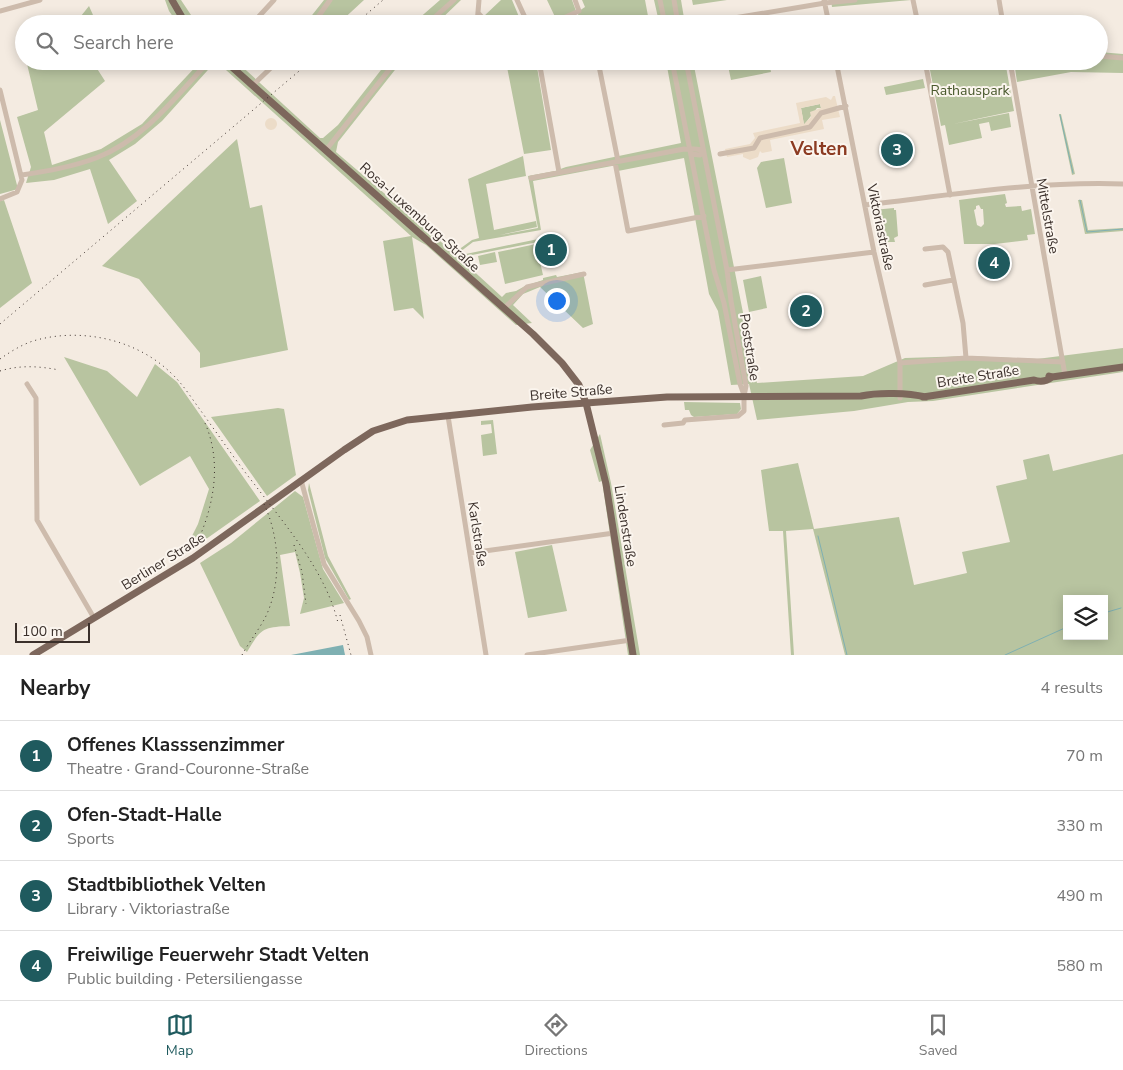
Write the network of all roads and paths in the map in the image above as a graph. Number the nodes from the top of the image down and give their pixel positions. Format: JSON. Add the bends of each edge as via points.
{"nodes":[{"id":1,"x":40,"y":0,"type":"edge"},
{"id":2,"x":172,"y":0,"type":"edge"},
{"id":3,"x":274,"y":0,"type":"edge"},
{"id":4,"x":330,"y":0,"type":"edge"},
{"id":5,"x":454,"y":0,"type":"edge"},
{"id":6,"x":479,"y":0,"type":"edge"},
{"id":7,"x":517,"y":0,"type":"edge"},
{"id":8,"x":575,"y":0,"type":"edge"},
{"id":9,"x":660,"y":0,"type":"edge"},
{"id":10,"x":674,"y":0,"type":"edge"},
{"id":11,"x":856,"y":0,"type":"edge"},
{"id":12,"x":913,"y":0,"type":"edge"},
{"id":13,"x":999,"y":0,"type":"edge"},
{"id":14,"x":825,"y":2,"type":"edge"},
{"id":15,"x":0,"y":11,"type":"edge"},
{"id":16,"x":479,"y":14,"type":"edge"},
{"id":17,"x":180,"y":15,"type":"edge"},
{"id":18,"x":260,"y":15,"type":"edge"},
{"id":19,"x":319,"y":15,"type":"edge"},
{"id":20,"x":438,"y":15,"type":"edge"},
{"id":21,"x":524,"y":15,"type":"edge"},
{"id":22,"x":570,"y":15,"type":"edge"},
{"id":23,"x":662,"y":15,"type":"edge"},
{"id":24,"x":676,"y":15,"type":"edge"},
{"id":25,"x":750,"y":15,"type":"edge"},
{"id":26,"x":827,"y":15,"type":"edge"},
{"id":27,"x":916,"y":15,"type":"edge"},
{"id":28,"x":1002,"y":15,"type":"edge"},
{"id":29,"x":1108,"y":57,"type":"edge"},
{"id":30,"x":1123,"y":58,"type":"edge"},
{"id":31,"x":201,"y":70,"type":"edge"},
{"id":32,"x":235,"y":70,"type":"edge"},
{"id":33,"x":269,"y":70,"type":"edge"},
{"id":34,"x":389,"y":70,"type":"edge"},
{"id":35,"x":541,"y":70,"type":"edge"},
{"id":36,"x":600,"y":70,"type":"edge"},
{"id":37,"x":674,"y":70,"type":"edge"},
{"id":38,"x":688,"y":70,"type":"edge"},
{"id":39,"x":838,"y":70,"type":"edge"},
{"id":40,"x":927,"y":70,"type":"edge"},
{"id":41,"x":1011,"y":70,"type":"edge"},
{"id":42,"x":252,"y":86,"type":"junction"},
{"id":43,"x":0,"y":90,"type":"edge"},
{"id":44,"x":846,"y":106,"type":"junction"},
{"id":45,"x":326,"y":150,"type":"junction"},
{"id":46,"x":704,"y":150,"type":"junction"},
{"id":47,"x":690,"y":152,"type":"junction"},
{"id":48,"x":723,"y":154,"type":"dead end"},
{"id":49,"x":617,"y":161,"type":"junction"},
{"id":50,"x":559,"y":172,"type":"junction"},
{"id":51,"x":22,"y":176,"type":"junction"},
{"id":52,"x":531,"y":178,"type":"dead end"},
{"id":53,"x":1123,"y":184,"type":"edge"},
{"id":54,"x":1031,"y":185,"type":"junction"},
{"id":55,"x":950,"y":195,"type":"junction"},
{"id":56,"x":0,"y":199,"type":"edge"},
{"id":57,"x":865,"y":205,"type":"junction"},
{"id":58,"x":704,"y":216,"type":"junction"},
{"id":59,"x":925,"y":249,"type":"dead end"},
{"id":60,"x":874,"y":252,"type":"junction"},
{"id":61,"x":727,"y":270,"type":"junction"},
{"id":62,"x":715,"y":272,"type":"junction"},
{"id":63,"x":584,"y":274,"type":"dead end"},
{"id":64,"x":953,"y":280,"type":"junction"},
{"id":65,"x":925,"y":285,"type":"dead end"},
{"id":66,"x":504,"y":308,"type":"junction"},
{"id":67,"x":966,"y":358,"type":"junction"},
{"id":68,"x":1063,"y":362,"type":"junction"},
{"id":69,"x":900,"y":363,"type":"junction"},
{"id":70,"x":1123,"y":367,"type":"edge"},
{"id":71,"x":1065,"y":375,"type":"junction"},
{"id":72,"x":27,"y":384,"type":"dead end"},
{"id":73,"x":744,"y":396,"type":"junction"},
{"id":74,"x":900,"y":396,"type":"junction"},
{"id":75,"x":586,"y":403,"type":"junction"},
{"id":76,"x":448,"y":416,"type":"junction"},
{"id":77,"x":664,"y":425,"type":"dead end"},
{"id":78,"x":301,"y":480,"type":"junction"},
{"id":79,"x":614,"y":533,"type":"junction"},
{"id":80,"x":470,"y":553,"type":"junction"},
{"id":81,"x":94,"y":618,"type":"junction"},
{"id":82,"x":631,"y":640,"type":"junction"},
{"id":83,"x":33,"y":655,"type":"edge"},
{"id":84,"x":371,"y":655,"type":"edge"},
{"id":85,"x":486,"y":655,"type":"edge"},
{"id":86,"x":527,"y":655,"type":"edge"},
{"id":87,"x":633,"y":655,"type":"edge"}],
"edges":[{"from":1,"to":15,"type":"street"},
{"from":2,"to":17,"type":"main road"},
{"from":3,"to":18,"type":"street"},
{"from":4,"to":19,"type":"street"},
{"from":5,"to":20,"type":"street"},
{"from":6,"to":16,"type":"street"},
{"from":7,"to":21,"type":"street"},
{"from":8,"to":22,"type":"street","via":[[579,11]]},
{"from":9,"to":23,"type":"street"},
{"from":10,"to":24,"type":"street"},
{"from":11,"to":14,"type":"street"},
{"from":12,"to":27,"type":"street"},
{"from":13,"to":28,"type":"street"},
{"from":14,"to":25,"type":"street"},
{"from":14,"to":26,"type":"street"},
{"from":29,"to":30,"type":"street"},
{"from":31,"to":51,"type":"street","via":[[148,126],[122,144],[66,168]]},
{"from":32,"to":42,"type":"main road","name":"Rosa-Luxemburg-Straße"},
{"from":33,"to":42,"type":"street"},
{"from":34,"to":45,"type":"street"},
{"from":35,"to":50,"type":"street"},
{"from":36,"to":49,"type":"street"},
{"from":37,"to":47,"type":"street","name":"Poststraße"},
{"from":38,"to":46,"type":"street","name":"Poststraße"},
{"from":39,"to":44,"type":"street","name":"Viktoriastraße"},
{"from":40,"to":55,"type":"street"},
{"from":41,"to":54,"type":"street","name":"Mittelstraße"},
{"from":42,"to":45,"type":"main road","name":"Rosa-Luxemburg-Straße"},
{"from":43,"to":51,"type":"street"},
{"from":44,"to":48,"type":"street","via":[[822,113],[810,127],[760,138],[754,148]]},
{"from":44,"to":57,"type":"street","name":"Viktoriastraße"},
{"from":45,"to":66,"type":"main road","name":"Rosa-Luxemburg-Straße"},
{"from":46,"to":47,"type":"street","via":[[696,156]]},
{"from":46,"to":61,"type":"street","name":"Poststraße"},
{"from":47,"to":49,"type":"street","via":[[684,149]]},
{"from":47,"to":58,"type":"street","name":"Poststraße"},
{"from":49,"to":50,"type":"street"},
{"from":49,"to":58,"type":"street","via":[[628,230]]},
{"from":50,"to":52,"type":"street"},
{"from":51,"to":56,"type":"street","via":[[17,192]]},
{"from":53,"to":54,"type":"street"},
{"from":54,"to":55,"type":"street"},
{"from":54,"to":68,"type":"street","name":"Mittelstraße"},
{"from":55,"to":57,"type":"street"},
{"from":57,"to":60,"type":"street","name":"Viktoriastraße"},
{"from":58,"to":62,"type":"street","name":"Poststraße"},
{"from":59,"to":64,"type":"street","via":[[946,249]]},
{"from":60,"to":61,"type":"street"},
{"from":60,"to":69,"type":"street","name":"Viktoriastraße"},
{"from":61,"to":62,"type":"street","via":[[723,265],[716,267]]},
{"from":61,"to":73,"type":"street","name":"Poststraße","via":[[746,386]]},
{"from":62,"to":73,"type":"street","name":"Poststraße"},
{"from":63,"to":66,"type":"street","via":[[527,287]]},
{"from":64,"to":65,"type":"street"},
{"from":64,"to":67,"type":"street","via":[[963,323]]},
{"from":66,"to":75,"type":"main road","name":"Rosa-Luxemburg-Straße","via":[[562,363],[580,385]]},
{"from":67,"to":68,"type":"street"},
{"from":67,"to":69,"type":"street"},
{"from":68,"to":71,"type":"street","name":"Mittelstraße"},
{"from":69,"to":74,"type":"street","name":"Viktoriastraße"},
{"from":70,"to":71,"type":"main road","name":"Breite Straße"},
{"from":71,"to":74,"type":"main road","name":"Breite Straße","via":[[1048,375],[926,397]]},
{"from":72,"to":81,"type":"street","via":[[36,398],[37,520]]},
{"from":73,"to":74,"type":"main road","name":"Breite Straße"},
{"from":73,"to":75,"type":"main road","name":"Breite Straße"},
{"from":73,"to":77,"type":"street","via":[[744,410],[738,416]]},
{"from":75,"to":76,"type":"main road","name":"Breite Straße"},
{"from":75,"to":79,"type":"main road","name":"Lindenstraße"},
{"from":76,"to":78,"type":"main road","name":"Breite Straße","via":[[407,420],[373,431]]},
{"from":76,"to":80,"type":"street","name":"Karlstraße"},
{"from":78,"to":81,"type":"main road","name":"Berliner Straße","via":[[193,558]]},
{"from":78,"to":84,"type":"street","via":[[324,564],[367,637]]},
{"from":79,"to":80,"type":"street"},
{"from":79,"to":82,"type":"main road","name":"Lindenstraße"},
{"from":80,"to":85,"type":"street","name":"Karlstraße"},
{"from":81,"to":83,"type":"main road","name":"Berliner Straße"},
{"from":82,"to":86,"type":"street"},
{"from":82,"to":87,"type":"main road","name":"Lindenstraße"}]}
